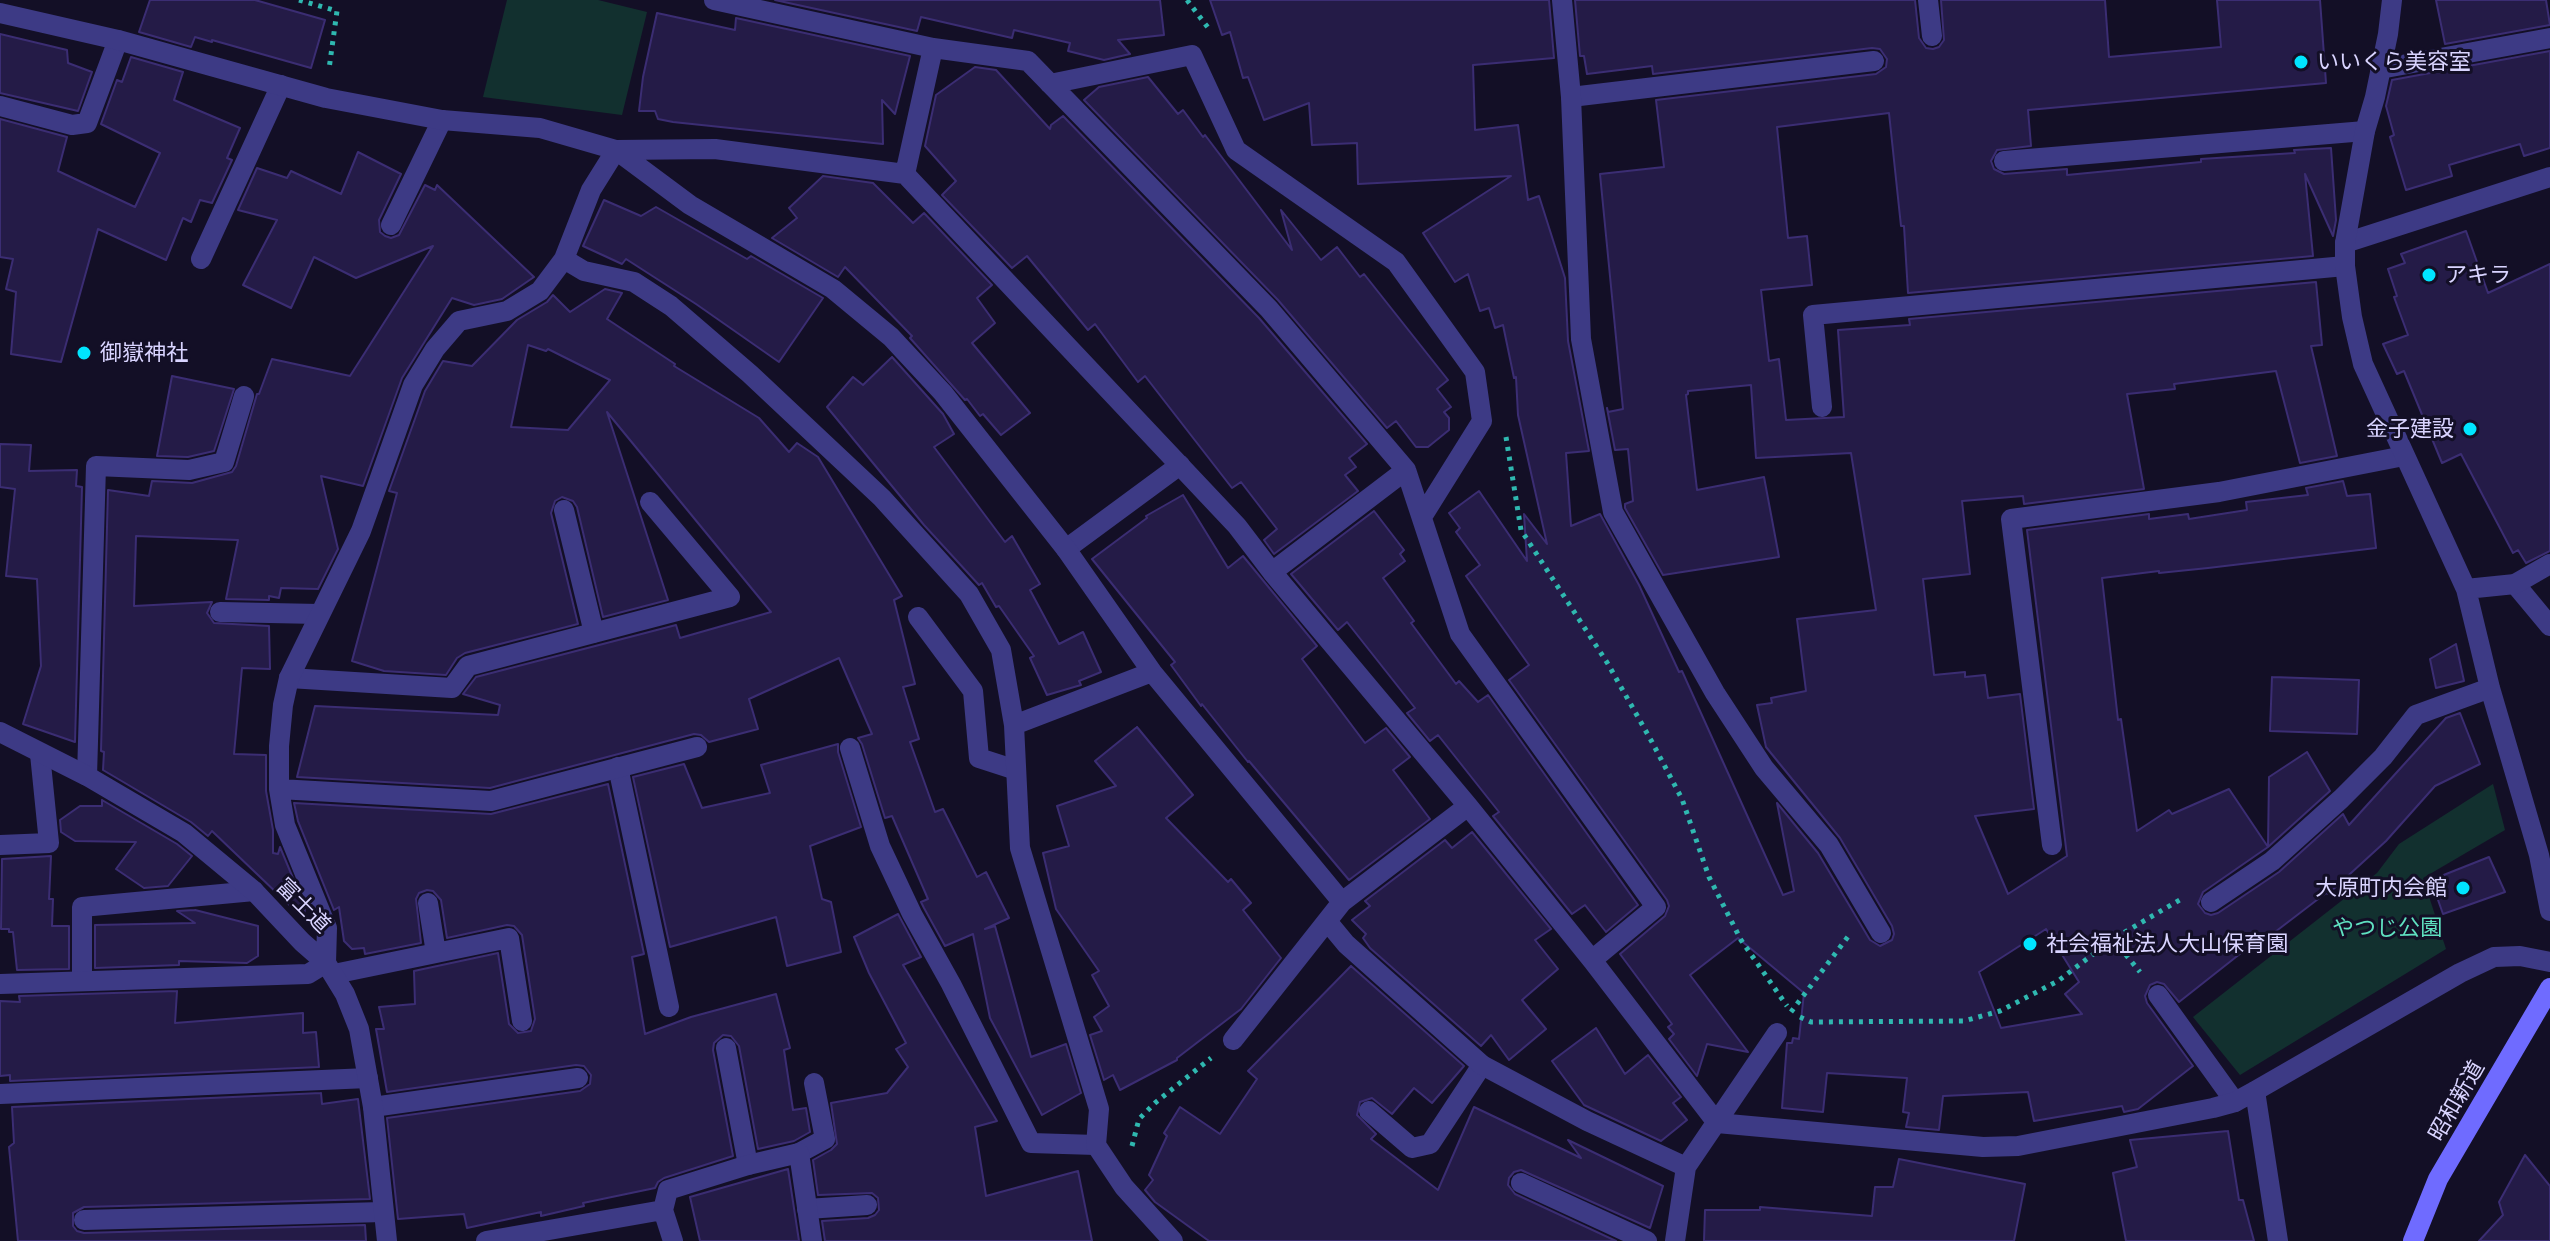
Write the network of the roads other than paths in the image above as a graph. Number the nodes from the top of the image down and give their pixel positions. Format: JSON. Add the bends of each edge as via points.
{"nodes":[{"id":1,"x":714,"y":0,"type":"edge"},
{"id":2,"x":1562,"y":0,"type":"edge"},
{"id":3,"x":1928,"y":0,"type":"edge"},
{"id":4,"x":2392,"y":0,"type":"edge"},
{"id":5,"x":0,"y":13,"type":"edge"},
{"id":6,"x":1932,"y":36,"type":"dead end"},
{"id":7,"x":2550,"y":38,"type":"edge"},
{"id":8,"x":118,"y":40,"type":"junction"},
{"id":9,"x":933,"y":48,"type":"junction"},
{"id":10,"x":1874,"y":61,"type":"dead end"},
{"id":11,"x":2380,"y":69,"type":"junction"},
{"id":12,"x":1050,"y":84,"type":"junction"},
{"id":13,"x":281,"y":85,"type":"junction"},
{"id":14,"x":1571,"y":97,"type":"junction"},
{"id":15,"x":0,"y":106,"type":"edge"},
{"id":16,"x":442,"y":120,"type":"junction"},
{"id":17,"x":2365,"y":131,"type":"junction"},
{"id":18,"x":616,"y":150,"type":"junction"},
{"id":19,"x":2004,"y":161,"type":"dead end"},
{"id":20,"x":905,"y":174,"type":"junction"},
{"id":21,"x":2550,"y":177,"type":"edge"},
{"id":22,"x":391,"y":225,"type":"dead end"},
{"id":23,"x":2345,"y":243,"type":"junction"},
{"id":24,"x":201,"y":259,"type":"dead end"},
{"id":25,"x":564,"y":259,"type":"junction"},
{"id":26,"x":2345,"y":266,"type":"junction"},
{"id":27,"x":244,"y":396,"type":"dead end"},
{"id":28,"x":1822,"y":407,"type":"dead end"},
{"id":29,"x":2404,"y":456,"type":"junction"},
{"id":30,"x":1180,"y":465,"type":"junction"},
{"id":31,"x":1406,"y":470,"type":"junction"},
{"id":32,"x":650,"y":502,"type":"dead end"},
{"id":33,"x":564,"y":510,"type":"dead end"},
{"id":34,"x":1422,"y":517,"type":"junction"},
{"id":35,"x":1066,"y":549,"type":"junction"},
{"id":36,"x":2550,"y":564,"type":"edge"},
{"id":37,"x":1272,"y":572,"type":"junction"},
{"id":38,"x":2515,"y":584,"type":"junction"},
{"id":39,"x":2466,"y":589,"type":"junction"},
{"id":40,"x":220,"y":612,"type":"dead end"},
{"id":41,"x":319,"y":614,"type":"junction"},
{"id":42,"x":918,"y":617,"type":"dead end"},
{"id":43,"x":2550,"y":626,"type":"edge"},
{"id":44,"x":594,"y":633,"type":"junction"},
{"id":45,"x":1152,"y":672,"type":"junction"},
{"id":46,"x":289,"y":678,"type":"junction"},
{"id":47,"x":2490,"y":688,"type":"junction"},
{"id":48,"x":1014,"y":725,"type":"junction"},
{"id":49,"x":0,"y":732,"type":"edge"},
{"id":50,"x":697,"y":747,"type":"dead end"},
{"id":51,"x":850,"y":748,"type":"dead end"},
{"id":52,"x":40,"y":754,"type":"junction"},
{"id":53,"x":618,"y":767,"type":"junction"},
{"id":54,"x":1016,"y":770,"type":"junction"},
{"id":55,"x":87,"y":776,"type":"junction"},
{"id":56,"x":279,"y":789,"type":"junction"},
{"id":57,"x":1468,"y":806,"type":"junction"},
{"id":58,"x":0,"y":845,"type":"edge"},
{"id":59,"x":2052,"y":845,"type":"dead end"},
{"id":60,"x":254,"y":891,"type":"junction"},
{"id":61,"x":1342,"y":902,"type":"junction"},
{"id":62,"x":2211,"y":902,"type":"dead end"},
{"id":63,"x":428,"y":903,"type":"dead end"},
{"id":64,"x":2550,"y":911,"type":"edge"},
{"id":65,"x":1327,"y":921,"type":"junction"},
{"id":66,"x":1881,"y":933,"type":"dead end"},
{"id":67,"x":436,"y":953,"type":"junction"},
{"id":68,"x":1592,"y":960,"type":"junction"},
{"id":69,"x":2550,"y":962,"type":"edge"},
{"id":70,"x":330,"y":968,"type":"junction"},
{"id":71,"x":82,"y":980,"type":"junction"},
{"id":72,"x":0,"y":984,"type":"edge"},
{"id":73,"x":2550,"y":988,"type":"edge"},
{"id":74,"x":2158,"y":995,"type":"road end"},
{"id":75,"x":669,"y":1007,"type":"dead end"},
{"id":76,"x":522,"y":1021,"type":"dead end"},
{"id":77,"x":1777,"y":1033,"type":"road end"},
{"id":78,"x":1233,"y":1040,"type":"road end"},
{"id":79,"x":726,"y":1048,"type":"dead end"},
{"id":80,"x":1482,"y":1065,"type":"junction"},
{"id":81,"x":368,"y":1078,"type":"junction"},
{"id":82,"x":578,"y":1078,"type":"dead end"},
{"id":83,"x":814,"y":1083,"type":"dead end"},
{"id":84,"x":2255,"y":1091,"type":"junction"},
{"id":85,"x":0,"y":1094,"type":"edge"},
{"id":86,"x":2235,"y":1102,"type":"junction"},
{"id":87,"x":373,"y":1107,"type":"junction"},
{"id":88,"x":1369,"y":1111,"type":"dead end"},
{"id":89,"x":1717,"y":1123,"type":"junction"},
{"id":90,"x":1096,"y":1145,"type":"junction"},
{"id":91,"x":799,"y":1153,"type":"junction"},
{"id":92,"x":748,"y":1165,"type":"junction"},
{"id":93,"x":1686,"y":1167,"type":"junction"},
{"id":94,"x":1521,"y":1183,"type":"dead end"},
{"id":95,"x":867,"y":1205,"type":"dead end"},
{"id":96,"x":807,"y":1209,"type":"junction"},
{"id":97,"x":663,"y":1210,"type":"junction"},
{"id":98,"x":383,"y":1212,"type":"junction"},
{"id":99,"x":84,"y":1220,"type":"dead end"},
{"id":100,"x":387,"y":1241,"type":"edge"},
{"id":101,"x":486,"y":1241,"type":"edge"},
{"id":102,"x":673,"y":1241,"type":"edge"},
{"id":103,"x":812,"y":1241,"type":"edge"},
{"id":104,"x":1173,"y":1241,"type":"edge"},
{"id":105,"x":1647,"y":1241,"type":"edge"},
{"id":106,"x":1675,"y":1241,"type":"edge"},
{"id":107,"x":2278,"y":1241,"type":"edge"},
{"id":108,"x":2413,"y":1241,"type":"edge"}],
"edges":[{"from":1,"to":9,"type":"street"},
{"from":2,"to":14,"type":"street"},
{"from":3,"to":6,"type":"street"},
{"from":4,"to":11,"type":"street"},
{"from":5,"to":8,"type":"street"},
{"from":7,"to":11,"type":"street"},
{"from":8,"to":13,"type":"street"},
{"from":8,"to":15,"type":"street","via":[[87,123],[72,125]]},
{"from":9,"to":12,"type":"street","via":[[1028,61]]},
{"from":9,"to":20,"type":"street"},
{"from":10,"to":14,"type":"street"},
{"from":11,"to":17,"type":"street"},
{"from":12,"to":31,"type":"street","via":[[1269,309]]},
{"from":12,"to":34,"type":"street","via":[[1192,55],[1236,150],[1396,262],[1475,372],[1482,421]]},
{"from":13,"to":16,"type":"street"},
{"from":13,"to":24,"type":"street"},
{"from":14,"to":66,"type":"street","via":[[1581,339],[1613,512],[1715,693],[1764,768],[1829,845]]},
{"from":16,"to":18,"type":"street","via":[[540,128]]},
{"from":16,"to":22,"type":"street"},
{"from":17,"to":19,"type":"street"},
{"from":17,"to":23,"type":"street"},
{"from":18,"to":20,"type":"street","via":[[715,149]]},
{"from":18,"to":25,"type":"street","via":[[591,190]]},
{"from":18,"to":35,"type":"street","via":[[690,205],[833,289],[891,337],[943,393]]},
{"from":20,"to":30,"type":"street"},
{"from":21,"to":23,"type":"street"},
{"from":23,"to":26,"type":"street"},
{"from":25,"to":41,"type":"street","via":[[540,291],[507,311],[459,321],[435,349],[413,385],[361,531]]},
{"from":25,"to":48,"type":"street","via":[[584,271],[634,282],[671,306],[882,498],[969,594],[1001,650]]},
{"from":26,"to":28,"type":"street","via":[[1813,315]]},
{"from":26,"to":29,"type":"street","via":[[2363,364]]},
{"from":27,"to":55,"type":"street","via":[[224,462],[189,470],[96,466]]},
{"from":29,"to":39,"type":"street"},
{"from":29,"to":59,"type":"street","via":[[2219,492],[2011,519]]},
{"from":30,"to":35,"type":"street"},
{"from":30,"to":37,"type":"street"},
{"from":31,"to":34,"type":"street"},
{"from":31,"to":37,"type":"street"},
{"from":32,"to":44,"type":"street","via":[[730,597]]},
{"from":33,"to":44,"type":"street"},
{"from":34,"to":68,"type":"street","via":[[1460,634],[1656,907]]},
{"from":35,"to":45,"type":"street"},
{"from":36,"to":38,"type":"street"},
{"from":37,"to":57,"type":"street"},
{"from":38,"to":39,"type":"street"},
{"from":38,"to":43,"type":"street"},
{"from":39,"to":47,"type":"street"},
{"from":40,"to":41,"type":"street"},
{"from":41,"to":46,"type":"street"},
{"from":42,"to":54,"type":"street","via":[[973,691],[979,758]]},
{"from":44,"to":46,"type":"street","via":[[468,666],[452,688]]},
{"from":45,"to":48,"type":"street"},
{"from":45,"to":61,"type":"street"},
{"from":46,"to":56,"type":"street"},
{"from":47,"to":62,"type":"street","via":[[2416,715],[2341,799],[2272,861]]},
{"from":47,"to":64,"type":"street"},
{"from":48,"to":54,"type":"street"},
{"from":49,"to":52,"type":"street","name":"富士道"},
{"from":50,"to":53,"type":"street"},
{"from":51,"to":90,"type":"street","via":[[880,846],[1031,1143]]},
{"from":52,"to":55,"type":"street","name":"富士道"},
{"from":52,"to":58,"type":"street","via":[[49,843]]},
{"from":53,"to":56,"type":"street","via":[[491,801]]},
{"from":53,"to":75,"type":"street"},
{"from":54,"to":90,"type":"street","via":[[1020,848],[1099,1109]]},
{"from":55,"to":60,"type":"street","name":"富士道","via":[[184,833]]},
{"from":56,"to":70,"type":"street","via":[[285,825],[327,928]]},
{"from":57,"to":61,"type":"street"},
{"from":57,"to":68,"type":"street"},
{"from":60,"to":70,"type":"street","name":"富士道"},
{"from":60,"to":71,"type":"street","via":[[82,907]]},
{"from":61,"to":65,"type":"street"},
{"from":63,"to":67,"type":"street"},
{"from":65,"to":78,"type":"street"},
{"from":65,"to":80,"type":"street"},
{"from":67,"to":70,"type":"street"},
{"from":67,"to":76,"type":"street","via":[[509,938]]},
{"from":68,"to":89,"type":"street"},
{"from":69,"to":84,"type":"street","via":[[2494,957]]},
{"from":70,"to":71,"type":"street","via":[[308,974]]},
{"from":70,"to":81,"type":"street","name":"富士道","via":[[359,1029]]},
{"from":71,"to":72,"type":"street"},
{"from":73,"to":108,"type":"main road","name":"昭和新道","via":[[2438,1179]]},
{"from":74,"to":86,"type":"street"},
{"from":77,"to":89,"type":"street"},
{"from":79,"to":92,"type":"street"},
{"from":80,"to":88,"type":"street","via":[[1430,1144],[1412,1148]]},
{"from":80,"to":93,"type":"street"},
{"from":81,"to":85,"type":"street"},
{"from":81,"to":87,"type":"street","name":"富士道"},
{"from":82,"to":87,"type":"street"},
{"from":83,"to":91,"type":"street","via":[[825,1139]]},
{"from":84,"to":86,"type":"street"},
{"from":84,"to":107,"type":"street"},
{"from":86,"to":89,"type":"street","via":[[2018,1146]]},
{"from":87,"to":98,"type":"street","name":"富士道"},
{"from":89,"to":93,"type":"street"},
{"from":90,"to":104,"type":"street","via":[[1129,1193]]},
{"from":91,"to":92,"type":"street"},
{"from":91,"to":96,"type":"street"},
{"from":92,"to":97,"type":"street","via":[[668,1190]]},
{"from":93,"to":106,"type":"street"},
{"from":94,"to":105,"type":"street"},
{"from":95,"to":96,"type":"street"},
{"from":96,"to":103,"type":"street"},
{"from":97,"to":101,"type":"street"},
{"from":97,"to":102,"type":"street"},
{"from":98,"to":99,"type":"street"},
{"from":98,"to":100,"type":"street","name":"富士道"}]}
